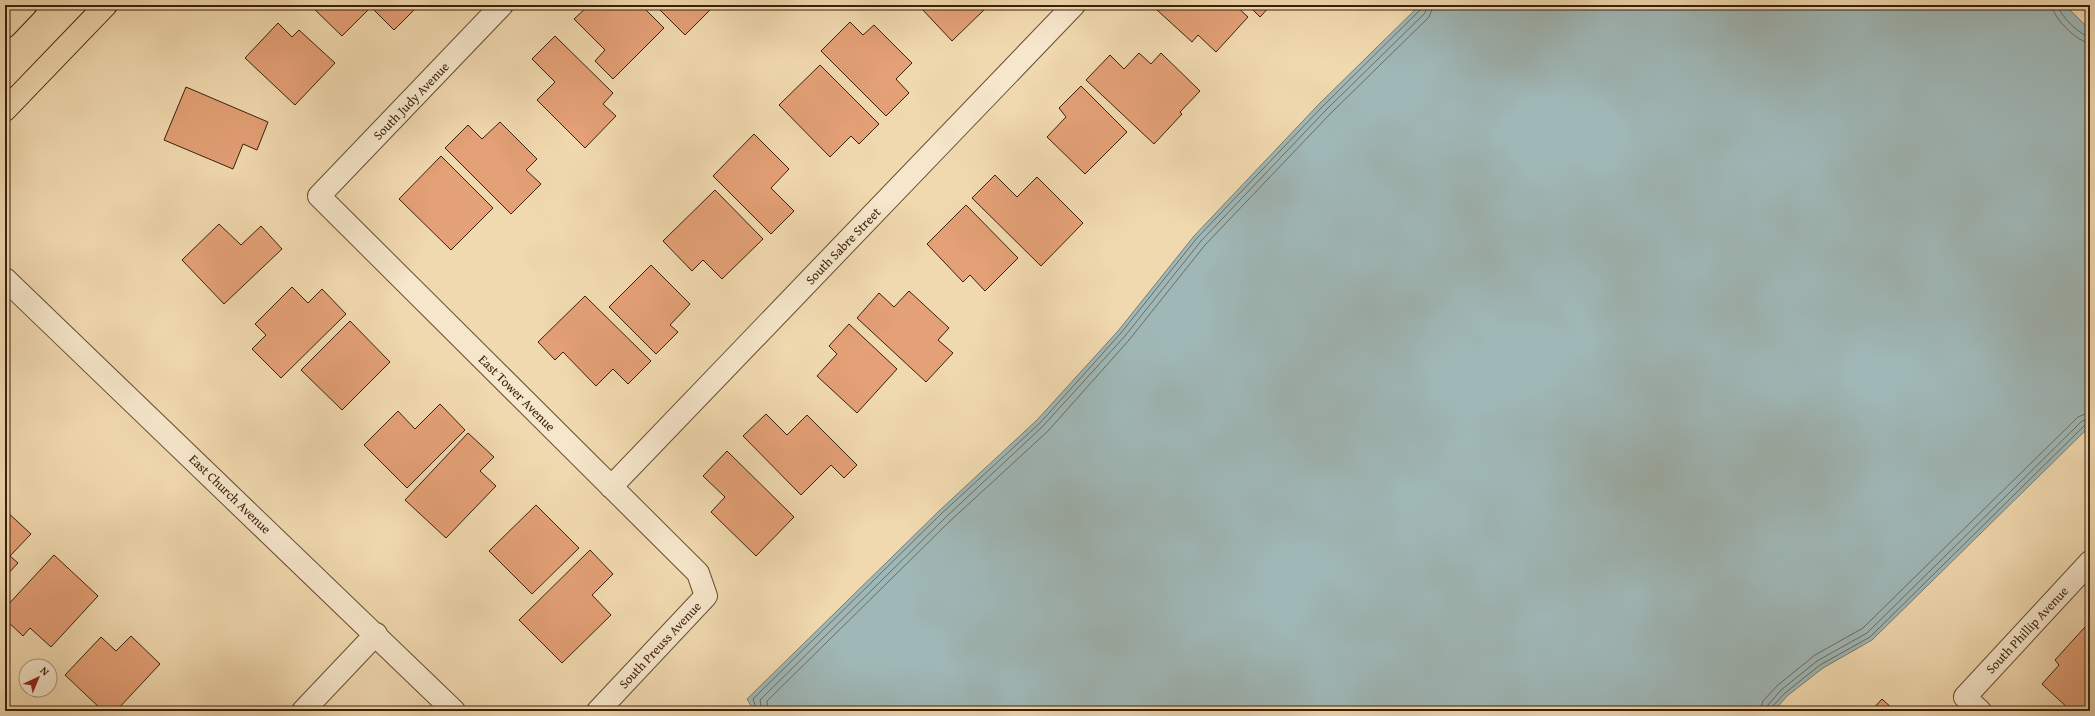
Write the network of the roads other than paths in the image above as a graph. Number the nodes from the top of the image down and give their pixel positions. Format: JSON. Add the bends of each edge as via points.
{"nodes":[{"id":1,"x":26,"y":5,"type":"edge"},
{"id":2,"x":106,"y":5,"type":"edge"},
{"id":3,"x":502,"y":5,"type":"edge"},
{"id":4,"x":1074,"y":5,"type":"edge"},
{"id":5,"x":5,"y":27,"type":"edge"},
{"id":6,"x":5,"y":110,"type":"edge"},
{"id":7,"x":319,"y":196,"type":"joint"},
{"id":8,"x":5,"y":279,"type":"edge"},
{"id":9,"x":612,"y":487,"type":"junction"},
{"id":10,"x":2090,"y":562,"type":"edge"},
{"id":11,"x":706,"y":596,"type":"joint"},
{"id":12,"x":376,"y":634,"type":"junction"},
{"id":13,"x":1972,"y":704,"type":"edge"},
{"id":14,"x":303,"y":711,"type":"edge"},
{"id":15,"x":454,"y":711,"type":"edge"},
{"id":16,"x":598,"y":711,"type":"edge"}],
"edges":[{"from":1,"to":5,"type":"main road"},
{"from":2,"to":6,"type":"main road"},
{"from":3,"to":7,"type":"street","name":"South Judy Avenue"},
{"from":4,"to":9,"type":"street","name":"South Sabre Street"},
{"from":7,"to":9,"type":"street","name":"East Tower Avenue"},
{"from":8,"to":12,"type":"street","name":"East Church Avenue"},
{"from":9,"to":11,"type":"street","name":"East Tower Avenue","via":[[698,573]]},
{"from":10,"to":13,"type":"street","name":"South Phillip Avenue"},
{"from":11,"to":16,"type":"street","name":"South Preuss Avenue"},
{"from":12,"to":14,"type":"street"},
{"from":12,"to":15,"type":"street","name":"East Church Avenue"}]}
